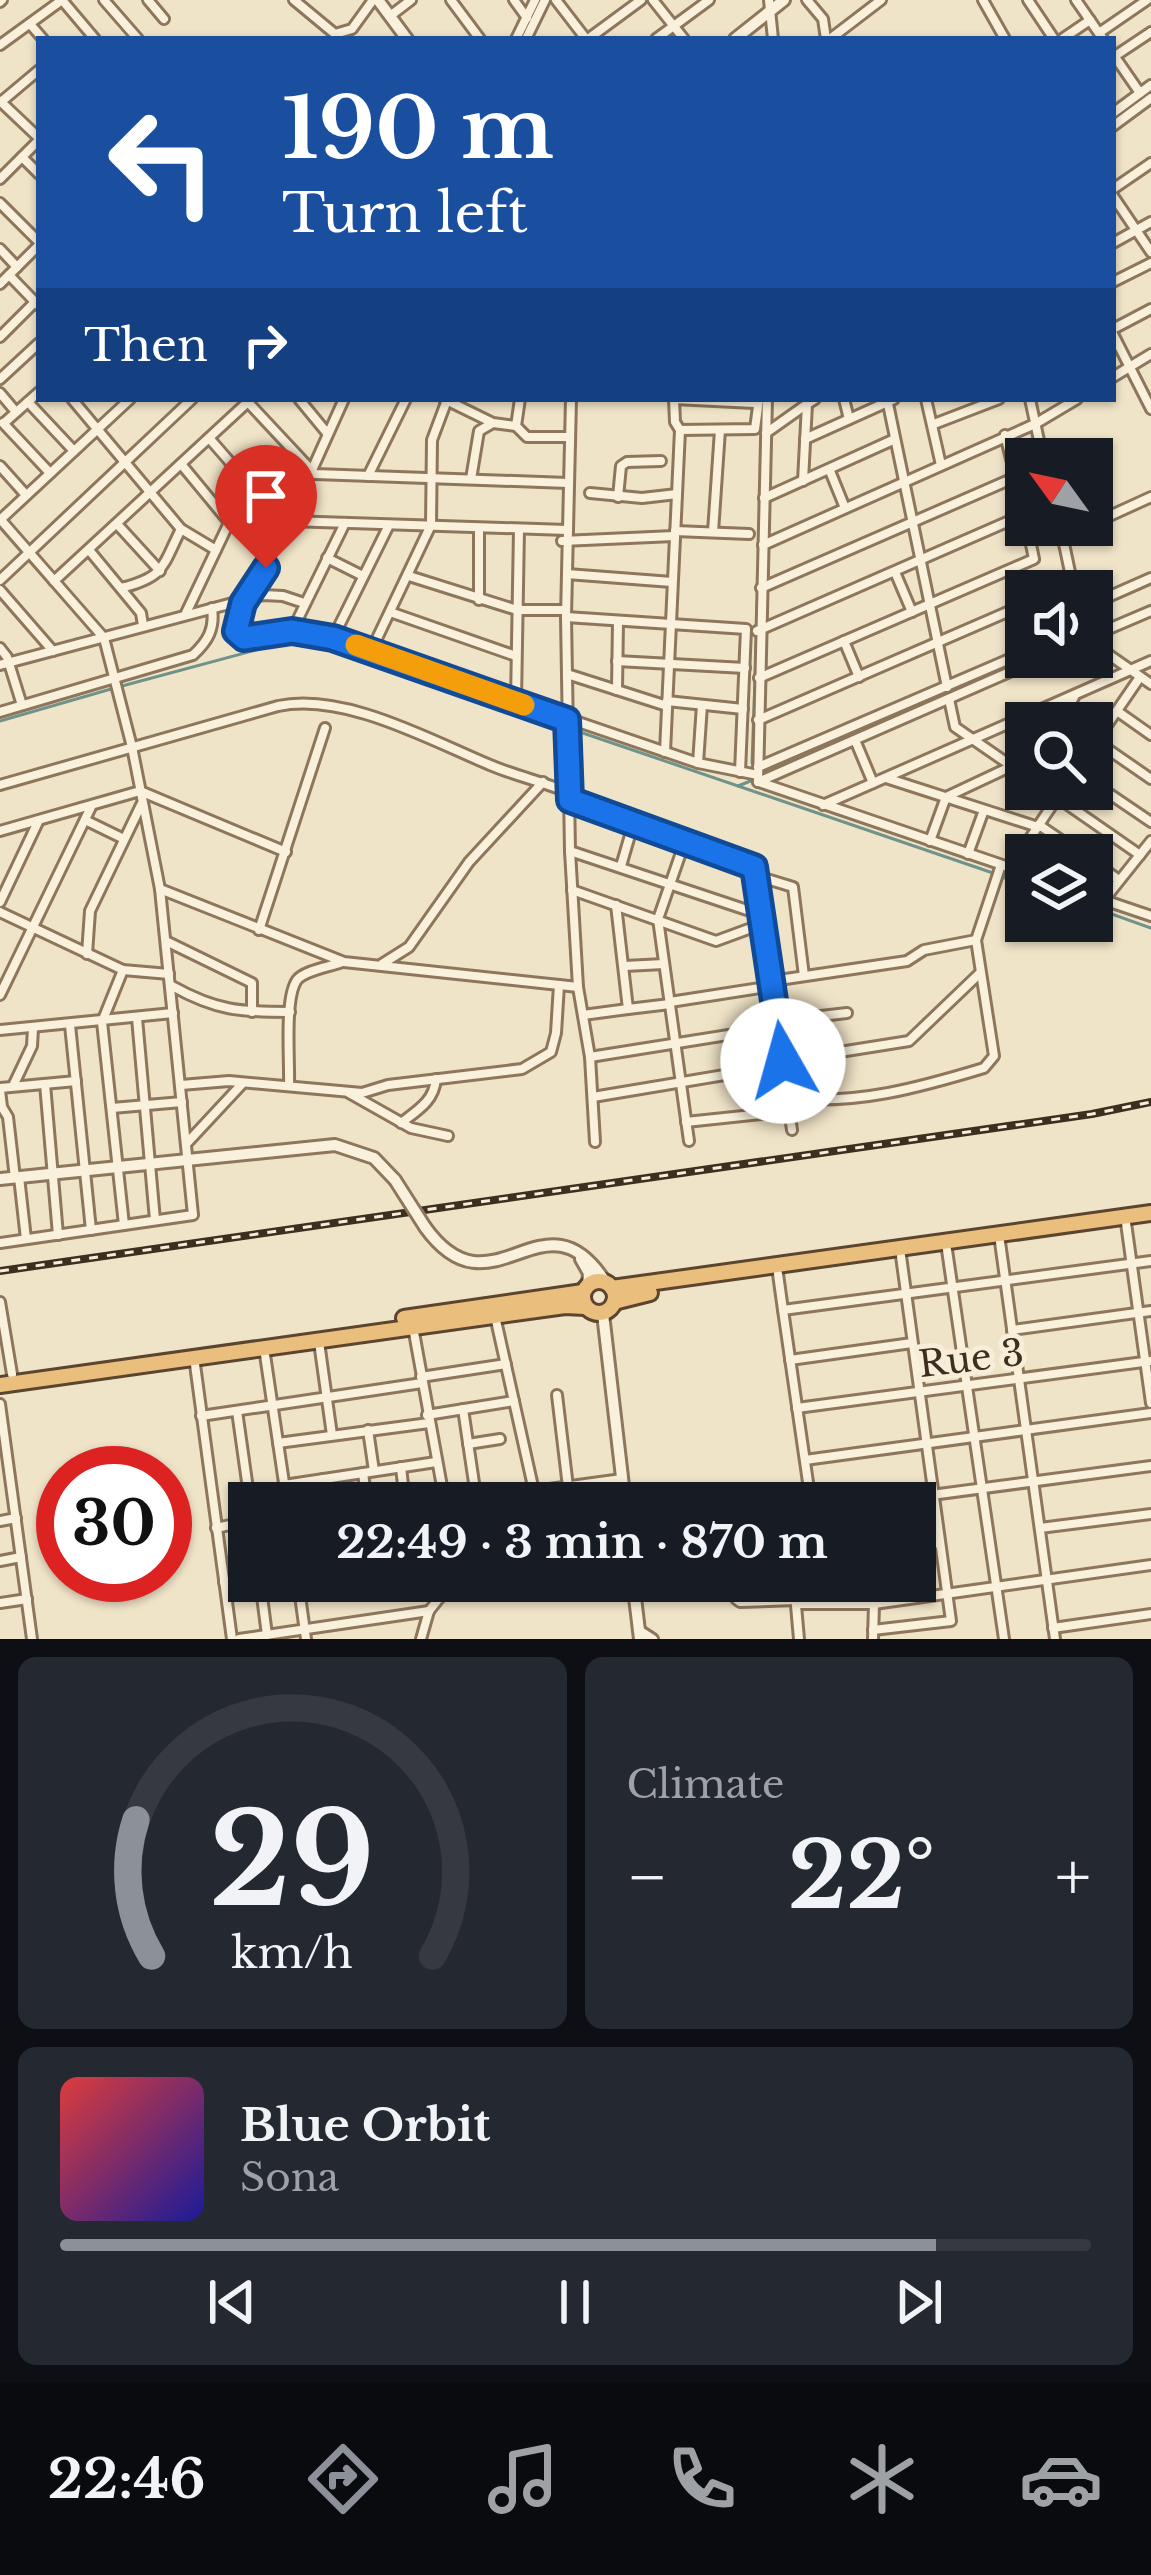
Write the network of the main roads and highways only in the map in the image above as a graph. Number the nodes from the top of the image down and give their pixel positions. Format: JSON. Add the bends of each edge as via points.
{"nodes":[{"id":1,"x":1151,"y":1217,"type":"edge"},
{"id":2,"x":585,"y":1295,"type":"junction"},
{"id":3,"x":609,"y":1297,"type":"junction"},
{"id":4,"x":4,"y":1378,"type":"edge"}],
"edges":[{"from":1,"to":3,"type":"highway"},
{"from":1,"to":3,"type":"highway"},
{"from":2,"to":3,"type":"highway"},
{"from":2,"to":3,"type":"highway"},
{"from":2,"to":4,"type":"highway"},
{"from":2,"to":4,"type":"highway","via":[[495,1315]]}]}
